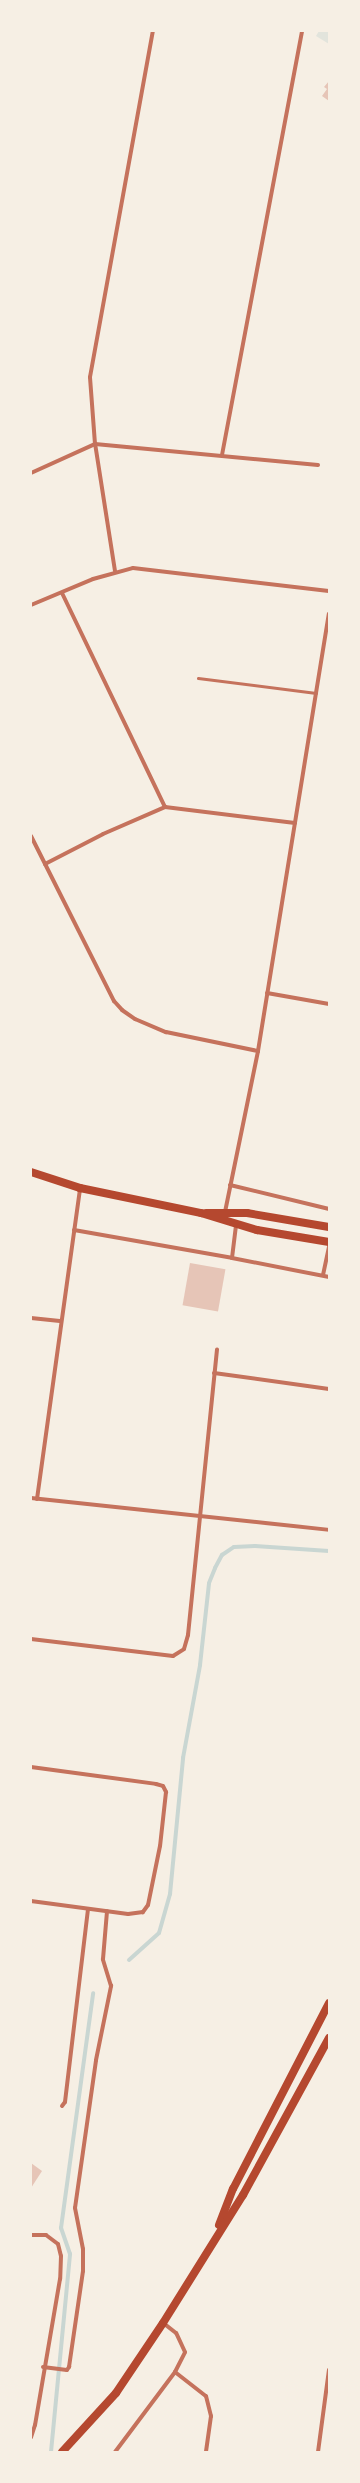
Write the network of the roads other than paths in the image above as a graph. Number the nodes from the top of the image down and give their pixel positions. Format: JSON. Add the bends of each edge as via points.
{"nodes":[{"id":1,"x":153,"y":31,"type":"edge"},
{"id":2,"x":302,"y":31,"type":"edge"},
{"id":3,"x":95,"y":444,"type":"junction"},
{"id":4,"x":222,"y":455,"type":"junction"},
{"id":5,"x":318,"y":465,"type":"dead end"},
{"id":6,"x":31,"y":473,"type":"edge"},
{"id":7,"x":115,"y":571,"type":"junction"},
{"id":8,"x":329,"y":591,"type":"edge"},
{"id":9,"x":62,"y":593,"type":"junction"},
{"id":10,"x":31,"y":605,"type":"edge"},
{"id":11,"x":329,"y":614,"type":"edge"},
{"id":12,"x":198,"y":678,"type":"dead end"},
{"id":13,"x":316,"y":693,"type":"junction"},
{"id":14,"x":165,"y":807,"type":"junction"},
{"id":15,"x":295,"y":823,"type":"junction"},
{"id":16,"x":31,"y":836,"type":"edge"},
{"id":17,"x":45,"y":864,"type":"junction"},
{"id":18,"x":268,"y":993,"type":"junction"},
{"id":19,"x":329,"y":1004,"type":"edge"},
{"id":20,"x":258,"y":1051,"type":"junction"},
{"id":21,"x":31,"y":1172,"type":"edge"},
{"id":22,"x":230,"y":1185,"type":"junction"},
{"id":23,"x":80,"y":1188,"type":"junction"},
{"id":24,"x":329,"y":1209,"type":"edge"},
{"id":25,"x":225,"y":1212,"type":"junction"},
{"id":26,"x":201,"y":1213,"type":"junction"},
{"id":27,"x":236,"y":1224,"type":"junction"},
{"id":28,"x":329,"y":1227,"type":"edge"},
{"id":29,"x":74,"y":1230,"type":"junction"},
{"id":30,"x":329,"y":1242,"type":"edge"},
{"id":31,"x":329,"y":1246,"type":"edge"},
{"id":32,"x":232,"y":1258,"type":"junction"},
{"id":33,"x":323,"y":1276,"type":"junction"},
{"id":34,"x":329,"y":1277,"type":"edge"},
{"id":35,"x":31,"y":1318,"type":"edge"},
{"id":36,"x":60,"y":1322,"type":"junction"},
{"id":37,"x":217,"y":1349,"type":"dead end"},
{"id":38,"x":214,"y":1373,"type":"junction"},
{"id":39,"x":329,"y":1389,"type":"edge"},
{"id":40,"x":31,"y":1498,"type":"edge"},
{"id":41,"x":37,"y":1499,"type":"junction"},
{"id":42,"x":200,"y":1518,"type":"junction"},
{"id":43,"x":329,"y":1530,"type":"edge"},
{"id":44,"x":31,"y":1639,"type":"edge"},
{"id":45,"x":31,"y":1767,"type":"edge"},
{"id":46,"x":31,"y":1901,"type":"edge"},
{"id":47,"x":88,"y":1909,"type":"junction"},
{"id":48,"x":107,"y":1911,"type":"junction"},
{"id":49,"x":329,"y":2003,"type":"edge"},
{"id":50,"x":329,"y":2038,"type":"edge"},
{"id":51,"x":62,"y":2106,"type":"dead end"},
{"id":52,"x":31,"y":2235,"type":"edge"},
{"id":53,"x":213,"y":2240,"type":"junction"},
{"id":54,"x":163,"y":2323,"type":"junction"},
{"id":55,"x":46,"y":2367,"type":"junction"},
{"id":56,"x":329,"y":2370,"type":"edge"},
{"id":57,"x":175,"y":2372,"type":"junction"},
{"id":58,"x":324,"y":2413,"type":"junction"},
{"id":59,"x":329,"y":2414,"type":"edge"},
{"id":60,"x":31,"y":2438,"type":"edge"},
{"id":61,"x":62,"y":2452,"type":"edge"},
{"id":62,"x":115,"y":2452,"type":"edge"},
{"id":63,"x":206,"y":2452,"type":"edge"},
{"id":64,"x":318,"y":2452,"type":"edge"}],
"edges":[{"from":1,"to":3,"type":"street","via":[[90,376]]},
{"from":2,"to":4,"type":"street"},
{"from":3,"to":4,"type":"street"},
{"from":3,"to":6,"type":"street"},
{"from":3,"to":7,"type":"street"},
{"from":4,"to":5,"type":"street"},
{"from":7,"to":8,"type":"street","via":[[133,568]]},
{"from":7,"to":9,"type":"street"},
{"from":9,"to":10,"type":"street"},
{"from":9,"to":14,"type":"street"},
{"from":11,"to":13,"type":"street"},
{"from":12,"to":13,"type":"lane"},
{"from":13,"to":15,"type":"street"},
{"from":14,"to":15,"type":"street"},
{"from":14,"to":17,"type":"street","via":[[103,834]]},
{"from":15,"to":18,"type":"street"},
{"from":16,"to":17,"type":"street"},
{"from":17,"to":20,"type":"street","via":[[114,1001],[122,1010],[134,1019],[166,1032]]},
{"from":18,"to":19,"type":"street"},
{"from":18,"to":20,"type":"street"},
{"from":20,"to":22,"type":"street"},
{"from":21,"to":23,"type":"main road"},
{"from":22,"to":24,"type":"street"},
{"from":22,"to":25,"type":"street"},
{"from":23,"to":26,"type":"main road"},
{"from":23,"to":29,"type":"street"},
{"from":25,"to":26,"type":"main road"},
{"from":25,"to":28,"type":"main road","via":[[262,1215]]},
{"from":26,"to":27,"type":"main road"},
{"from":27,"to":30,"type":"main road"},
{"from":27,"to":32,"type":"street"},
{"from":29,"to":32,"type":"street"},
{"from":29,"to":36,"type":"street"},
{"from":31,"to":33,"type":"street"},
{"from":32,"to":33,"type":"street"},
{"from":33,"to":34,"type":"street"},
{"from":35,"to":36,"type":"street"},
{"from":36,"to":41,"type":"street"},
{"from":37,"to":38,"type":"street"},
{"from":38,"to":39,"type":"street"},
{"from":38,"to":42,"type":"street"},
{"from":40,"to":41,"type":"street"},
{"from":41,"to":42,"type":"street"},
{"from":42,"to":43,"type":"street"},
{"from":42,"to":44,"type":"street","via":[[188,1635],[184,1649],[179,1654],[164,1655]]},
{"from":45,"to":48,"type":"street","via":[[163,1786],[166,1792],[160,1846],[146,1909],[136,1914]]},
{"from":46,"to":47,"type":"street"},
{"from":47,"to":48,"type":"street"},
{"from":47,"to":51,"type":"street","via":[[65,2102]]},
{"from":48,"to":55,"type":"street","via":[[103,1963],[111,1986],[96,2060],[75,2208],[83,2249],[83,2271],[69,2367]]},
{"from":49,"to":53,"type":"main road","via":[[233,2189]]},
{"from":50,"to":53,"type":"main road","via":[[254,2175]]},
{"from":52,"to":55,"type":"street","via":[[46,2235],[58,2244],[61,2256],[60,2279]]},
{"from":53,"to":54,"type":"main road"},
{"from":54,"to":57,"type":"street","via":[[176,2333],[185,2352]]},
{"from":54,"to":61,"type":"main road","via":[[116,2393]]},
{"from":55,"to":60,"type":"street"},
{"from":56,"to":58,"type":"street"},
{"from":57,"to":62,"type":"street"},
{"from":57,"to":63,"type":"street","via":[[206,2396],[211,2416]]},
{"from":58,"to":59,"type":"street"},
{"from":58,"to":64,"type":"street"}]}
